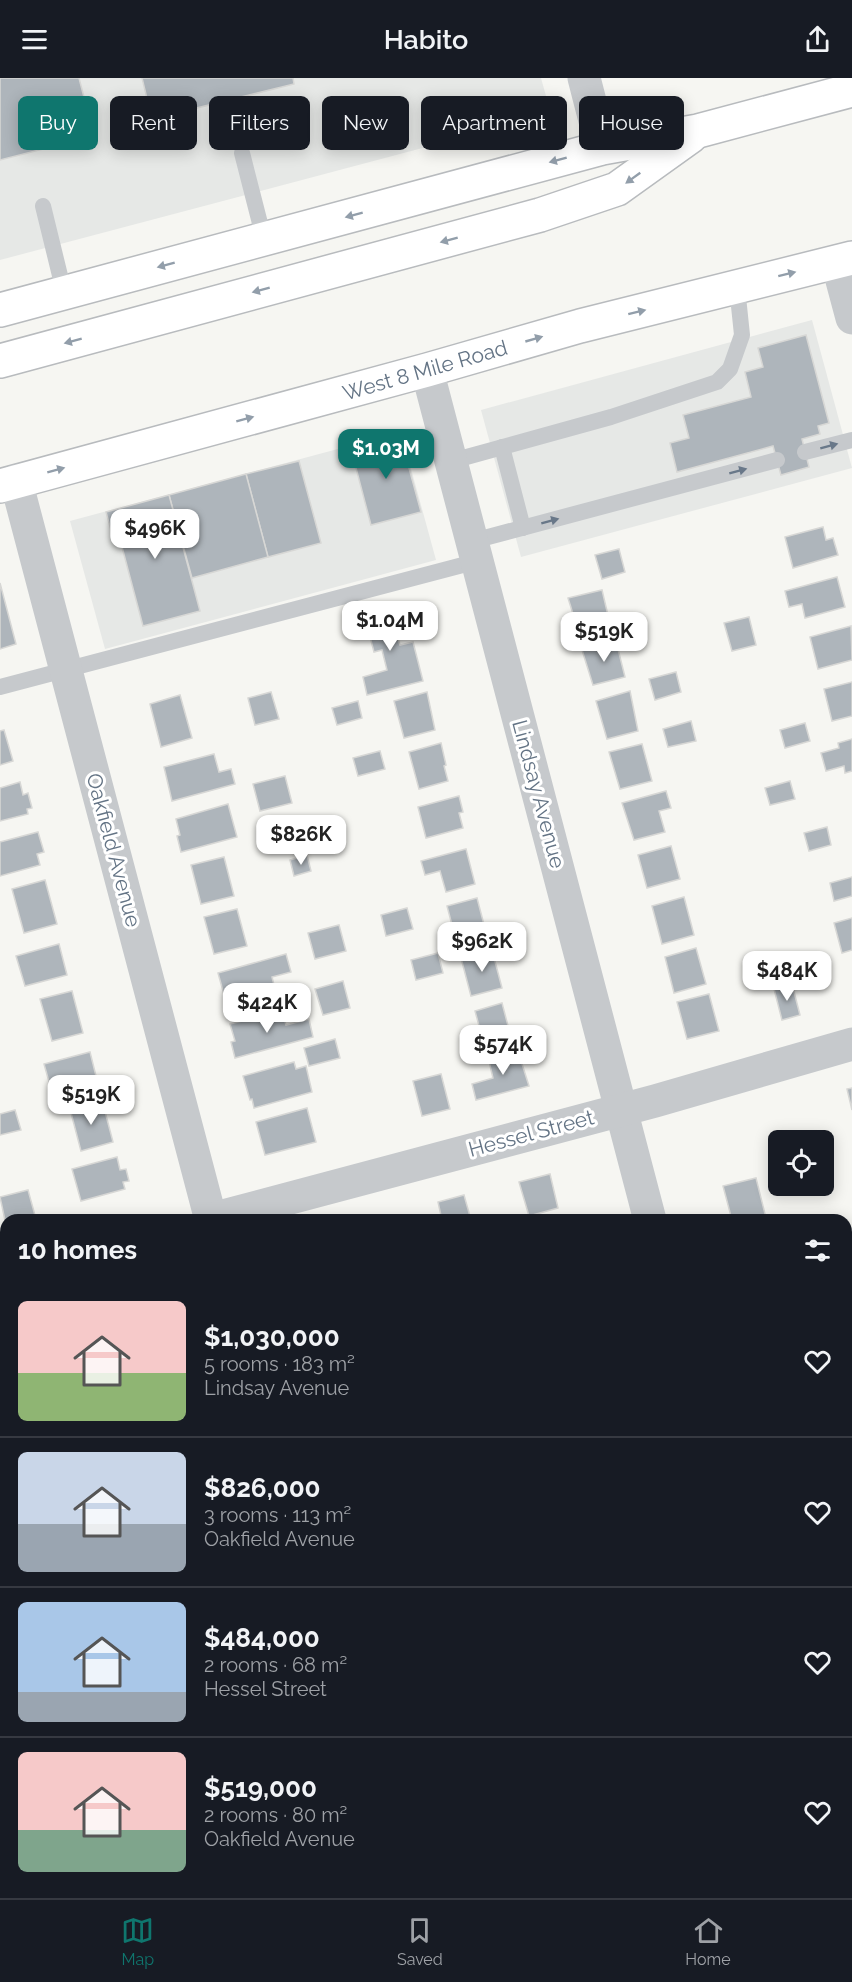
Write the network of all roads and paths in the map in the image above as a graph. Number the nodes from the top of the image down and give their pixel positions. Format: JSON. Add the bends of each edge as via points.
{"nodes":[{"id":1,"x":584,"y":78,"type":"edge"},
{"id":2,"x":852,"y":90,"type":"edge"},
{"id":3,"x":589,"y":96,"type":"edge"},
{"id":4,"x":698,"y":131,"type":"junction"},
{"id":5,"x":684,"y":133,"type":"edge"},
{"id":6,"x":595,"y":150,"type":"edge"},
{"id":7,"x":242,"y":153,"type":"dead end"},
{"id":8,"x":43,"y":206,"type":"dead end"},
{"id":9,"x":264,"y":239,"type":"junction"},
{"id":10,"x":845,"y":260,"type":"edge"},
{"id":11,"x":737,"y":287,"type":"junction"},
{"id":12,"x":64,"y":292,"type":"junction"},
{"id":13,"x":0,"y":310,"type":"edge"},
{"id":14,"x":852,"y":318,"type":"edge"},
{"id":15,"x":0,"y":361,"type":"edge"},
{"id":16,"x":427,"y":370,"type":"junction"},
{"id":17,"x":852,"y":440,"type":"edge"},
{"id":18,"x":502,"y":447,"type":"junction"},
{"id":19,"x":805,"y":452,"type":"dead end"},
{"id":20,"x":777,"y":460,"type":"dead end"},
{"id":21,"x":452,"y":461,"type":"junction"},
{"id":22,"x":8,"y":483,"type":"edge"},
{"id":23,"x":523,"y":528,"type":"junction"},
{"id":24,"x":476,"y":551,"type":"junction"},
{"id":25,"x":66,"y":671,"type":"junction"},
{"id":26,"x":0,"y":687,"type":"edge"},
{"id":27,"x":852,"y":1044,"type":"edge"},
{"id":28,"x":621,"y":1109,"type":"junction"},
{"id":29,"x":209,"y":1214,"type":"edge"},
{"id":30,"x":229,"y":1214,"type":"edge"},
{"id":31,"x":648,"y":1214,"type":"edge"}],
"edges":[{"from":1,"to":3,"type":"street"},
{"from":2,"to":4,"type":"highway"},
{"from":4,"to":5,"type":"highway"},
{"from":4,"to":15,"type":"highway","one_way":true,"via":[[617,189],[540,215]]},
{"from":6,"to":9,"type":"highway","one_way":true},
{"from":7,"to":9,"type":"lane"},
{"from":8,"to":12,"type":"lane"},
{"from":9,"to":12,"type":"highway","one_way":true},
{"from":11,"to":10,"type":"highway","name":"West 8 Mile Road","one_way":true},
{"from":10,"to":14,"type":"street"},
{"from":16,"to":11,"type":"highway","name":"West 8 Mile Road","one_way":true},
{"from":11,"to":18,"type":"lane","via":[[742,335],[730,369],[717,382]]},
{"from":12,"to":13,"type":"highway"},
{"from":16,"to":21,"type":"street","name":"Lindsay Avenue"},
{"from":22,"to":16,"type":"highway","name":"West 8 Mile Road","one_way":true},
{"from":19,"to":17,"type":"lane","one_way":true},
{"from":18,"to":21,"type":"lane"},
{"from":18,"to":23,"type":"lane"},
{"from":23,"to":20,"type":"lane","one_way":true},
{"from":21,"to":24,"type":"street","name":"Lindsay Avenue"},
{"from":22,"to":25,"type":"street","name":"Oakfield Avenue"},
{"from":23,"to":24,"type":"lane"},
{"from":24,"to":25,"type":"lane"},
{"from":24,"to":28,"type":"street","name":"Lindsay Avenue"},
{"from":25,"to":26,"type":"lane"},
{"from":25,"to":29,"type":"street","name":"Oakfield Avenue"},
{"from":27,"to":28,"type":"street","name":"Hessel Street"},
{"from":28,"to":30,"type":"street","name":"Hessel Street"},
{"from":28,"to":31,"type":"street","name":"Lindsay Avenue"}]}
